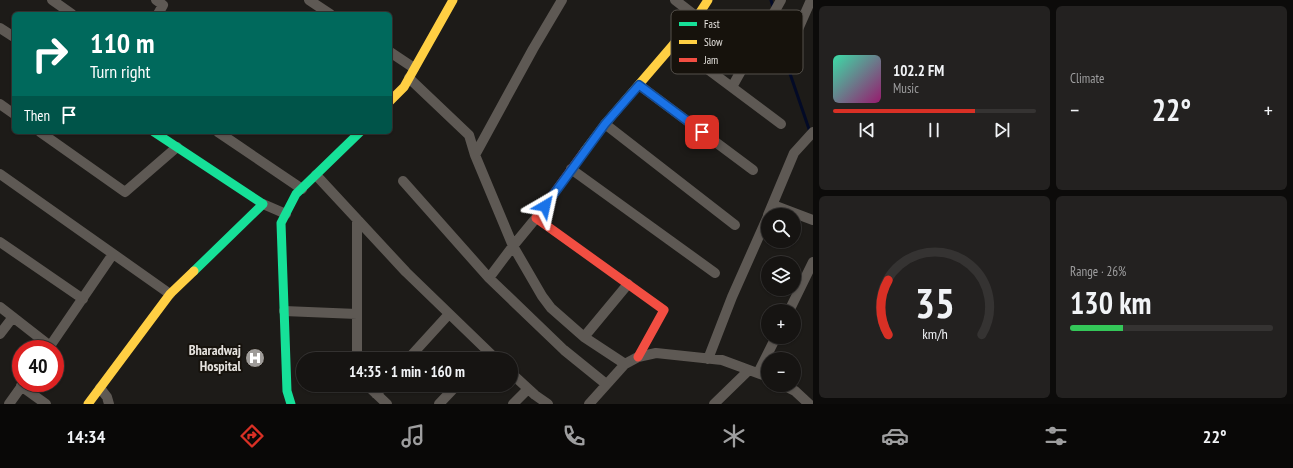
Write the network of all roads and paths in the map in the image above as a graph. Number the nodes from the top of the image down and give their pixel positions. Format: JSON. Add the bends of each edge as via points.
{"nodes":[{"id":1,"x":52,"y":0,"type":"edge"},
{"id":2,"x":156,"y":0,"type":"edge"},
{"id":3,"x":308,"y":0,"type":"edge"},
{"id":4,"x":453,"y":0,"type":"edge"},
{"id":5,"x":562,"y":0,"type":"edge"},
{"id":6,"x":675,"y":0,"type":"edge"},
{"id":7,"x":708,"y":0,"type":"edge"},
{"id":8,"x":781,"y":0,"type":"edge"},
{"id":9,"x":807,"y":1,"type":"edge"},
{"id":10,"x":688,"y":10,"type":"edge"},
{"id":11,"x":702,"y":10,"type":"edge"},
{"id":12,"x":775,"y":10,"type":"edge"},
{"id":13,"x":69,"y":12,"type":"edge"},
{"id":14,"x":159,"y":12,"type":"edge"},
{"id":15,"x":327,"y":12,"type":"edge"},
{"id":16,"x":803,"y":12,"type":"edge"},
{"id":17,"x":0,"y":28,"type":"edge"},
{"id":18,"x":12,"y":36,"type":"edge"},
{"id":19,"x":671,"y":48,"type":"edge"},
{"id":20,"x":392,"y":53,"type":"edge"},
{"id":21,"x":414,"y":68,"type":"junction"},
{"id":22,"x":714,"y":74,"type":"edge"},
{"id":23,"x":739,"y":74,"type":"edge"},
{"id":24,"x":409,"y":78,"type":"junction"},
{"id":25,"x":639,"y":85,"type":"junction"},
{"id":26,"x":732,"y":87,"type":"junction"},
{"id":27,"x":392,"y":99,"type":"edge"},
{"id":28,"x":0,"y":104,"type":"edge"},
{"id":29,"x":12,"y":113,"type":"edge"},
{"id":30,"x":605,"y":124,"type":"junction"},
{"id":31,"x":782,"y":124,"type":"dead end"},
{"id":32,"x":157,"y":134,"type":"edge"},
{"id":33,"x":221,"y":134,"type":"edge"},
{"id":34,"x":358,"y":134,"type":"edge"},
{"id":35,"x":810,"y":134,"type":"edge"},
{"id":36,"x":53,"y":136,"type":"edge"},
{"id":37,"x":177,"y":147,"type":"junction"},
{"id":38,"x":475,"y":155,"type":"junction"},
{"id":39,"x":571,"y":169,"type":"junction"},
{"id":40,"x":753,"y":170,"type":"dead end"},
{"id":41,"x":0,"y":174,"type":"edge"},
{"id":42,"x":316,"y":175,"type":"junction"},
{"id":43,"x":404,"y":181,"type":"dead end"},
{"id":44,"x":302,"y":189,"type":"junction"},
{"id":45,"x":262,"y":204,"type":"junction"},
{"id":46,"x":773,"y":205,"type":"junction"},
{"id":47,"x":772,"y":208,"type":"edge"},
{"id":48,"x":286,"y":214,"type":"junction"},
{"id":49,"x":536,"y":218,"type":"junction"},
{"id":50,"x":357,"y":219,"type":"junction"},
{"id":51,"x":813,"y":220,"type":"edge"},
{"id":52,"x":735,"y":225,"type":"dead end"},
{"id":53,"x":761,"y":231,"type":"edge"},
{"id":54,"x":0,"y":242,"type":"edge"},
{"id":55,"x":513,"y":246,"type":"junction"},
{"id":56,"x":113,"y":254,"type":"junction"},
{"id":57,"x":813,"y":262,"type":"edge"},
{"id":58,"x":715,"y":273,"type":"dead end"},
{"id":59,"x":489,"y":278,"type":"junction"},
{"id":60,"x":628,"y":284,"type":"junction"},
{"id":61,"x":170,"y":294,"type":"junction"},
{"id":62,"x":82,"y":299,"type":"junction"},
{"id":63,"x":792,"y":304,"type":"edge"},
{"id":64,"x":0,"y":307,"type":"edge"},
{"id":65,"x":284,"y":311,"type":"junction"},
{"id":66,"x":357,"y":314,"type":"junction"},
{"id":67,"x":449,"y":314,"type":"junction"},
{"id":68,"x":13,"y":317,"type":"junction"},
{"id":69,"x":0,"y":334,"type":"edge"},
{"id":70,"x":584,"y":337,"type":"junction"},
{"id":71,"x":41,"y":340,"type":"edge"},
{"id":72,"x":54,"y":340,"type":"edge"},
{"id":73,"x":773,"y":344,"type":"edge"},
{"id":74,"x":357,"y":352,"type":"edge"},
{"id":75,"x":414,"y":352,"type":"edge"},
{"id":76,"x":482,"y":352,"type":"edge"},
{"id":77,"x":638,"y":357,"type":"junction"},
{"id":78,"x":708,"y":359,"type":"junction"},
{"id":79,"x":625,"y":364,"type":"junction"},
{"id":80,"x":759,"y":373,"type":"edge"},
{"id":81,"x":518,"y":379,"type":"edge"},
{"id":82,"x":606,"y":384,"type":"junction"},
{"id":83,"x":100,"y":388,"type":"junction"},
{"id":84,"x":528,"y":388,"type":"junction"},
{"id":85,"x":17,"y":392,"type":"edge"},
{"id":86,"x":31,"y":392,"type":"edge"},
{"id":87,"x":450,"y":392,"type":"edge"},
{"id":88,"x":796,"y":392,"type":"edge"},
{"id":89,"x":376,"y":394,"type":"edge"},
{"id":90,"x":9,"y":404,"type":"edge"},
{"id":91,"x":46,"y":404,"type":"edge"},
{"id":92,"x":88,"y":404,"type":"edge"},
{"id":93,"x":108,"y":404,"type":"edge"},
{"id":94,"x":291,"y":404,"type":"edge"},
{"id":95,"x":387,"y":404,"type":"edge"},
{"id":96,"x":439,"y":404,"type":"edge"},
{"id":97,"x":513,"y":404,"type":"edge"},
{"id":98,"x":548,"y":404,"type":"edge"},
{"id":99,"x":589,"y":404,"type":"edge"},
{"id":100,"x":714,"y":404,"type":"edge"},
{"id":101,"x":808,"y":404,"type":"edge"}],
"edges":[{"from":1,"to":13,"type":"street"},
{"from":2,"to":14,"type":"street","via":[[163,5]]},
{"from":3,"to":15,"type":"street"},
{"from":4,"to":21,"type":"street"},
{"from":5,"to":38,"type":"street"},
{"from":6,"to":10,"type":"street"},
{"from":7,"to":11,"type":"street"},
{"from":8,"to":12,"type":"street"},
{"from":9,"to":16,"type":"street"},
{"from":17,"to":18,"type":"street"},
{"from":19,"to":25,"type":"street"},
{"from":20,"to":21,"type":"street"},
{"from":21,"to":24,"type":"street"},
{"from":22,"to":26,"type":"street"},
{"from":23,"to":26,"type":"street"},
{"from":24,"to":27,"type":"street"},
{"from":24,"to":38,"type":"street","via":[[469,135]]},
{"from":25,"to":30,"type":"street"},
{"from":25,"to":40,"type":"street"},
{"from":26,"to":31,"type":"street"},
{"from":28,"to":29,"type":"street"},
{"from":30,"to":39,"type":"street"},
{"from":30,"to":52,"type":"street"},
{"from":32,"to":37,"type":"street"},
{"from":33,"to":44,"type":"street"},
{"from":34,"to":42,"type":"street"},
{"from":35,"to":46,"type":"street","via":[[794,153]]},
{"from":36,"to":37,"type":"street","via":[[125,192]]},
{"from":37,"to":45,"type":"street"},
{"from":38,"to":55,"type":"street"},
{"from":39,"to":49,"type":"street"},
{"from":39,"to":58,"type":"street"},
{"from":41,"to":56,"type":"street"},
{"from":42,"to":44,"type":"street"},
{"from":42,"to":50,"type":"street"},
{"from":43,"to":59,"type":"street"},
{"from":44,"to":48,"type":"street","via":[[296,194]]},
{"from":45,"to":48,"type":"street"},
{"from":45,"to":61,"type":"street"},
{"from":46,"to":47,"type":"street"},
{"from":46,"to":51,"type":"street"},
{"from":48,"to":65,"type":"street","via":[[281,223]]},
{"from":49,"to":55,"type":"street"},
{"from":49,"to":60,"type":"street"},
{"from":50,"to":66,"type":"street"},
{"from":50,"to":67,"type":"street"},
{"from":53,"to":78,"type":"street"},
{"from":54,"to":62,"type":"street"},
{"from":55,"to":59,"type":"street"},
{"from":55,"to":70,"type":"street","via":[[551,308]]},
{"from":56,"to":61,"type":"street"},
{"from":56,"to":62,"type":"street"},
{"from":57,"to":63,"type":"street"},
{"from":59,"to":82,"type":"street","via":[[564,350]]},
{"from":60,"to":70,"type":"street"},
{"from":60,"to":77,"type":"street","via":[[664,310]]},
{"from":61,"to":83,"type":"street"},
{"from":62,"to":72,"type":"street"},
{"from":64,"to":68,"type":"street"},
{"from":65,"to":66,"type":"street"},
{"from":65,"to":94,"type":"street","via":[[286,391]]},
{"from":66,"to":74,"type":"street"},
{"from":67,"to":75,"type":"street"},
{"from":67,"to":76,"type":"street"},
{"from":68,"to":69,"type":"street"},
{"from":68,"to":71,"type":"street"},
{"from":70,"to":79,"type":"street"},
{"from":73,"to":80,"type":"street"},
{"from":77,"to":78,"type":"street","via":[[656,353]]},
{"from":77,"to":79,"type":"street"},
{"from":78,"to":80,"type":"street","via":[[722,360]]},
{"from":79,"to":82,"type":"street"},
{"from":80,"to":100,"type":"street"},
{"from":81,"to":84,"type":"street"},
{"from":82,"to":99,"type":"street"},
{"from":83,"to":92,"type":"street"},
{"from":83,"to":93,"type":"street","via":[[107,397]]},
{"from":84,"to":97,"type":"street"},
{"from":84,"to":98,"type":"street"},
{"from":85,"to":90,"type":"street"},
{"from":86,"to":91,"type":"street"},
{"from":87,"to":96,"type":"street"},
{"from":88,"to":101,"type":"street"},
{"from":89,"to":95,"type":"street"}]}
